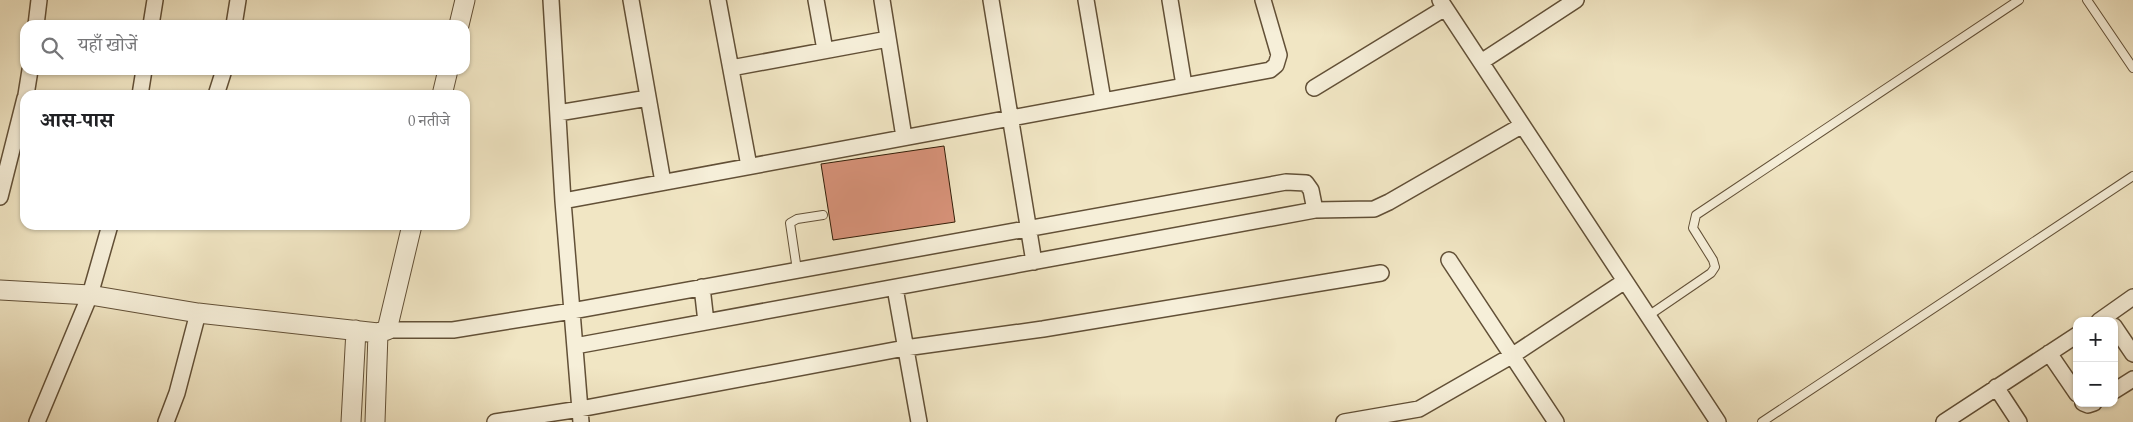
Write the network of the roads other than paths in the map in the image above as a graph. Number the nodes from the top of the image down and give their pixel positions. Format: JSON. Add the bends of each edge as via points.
{"nodes":[{"id":1,"x":39,"y":0,"type":"edge"},
{"id":2,"x":155,"y":0,"type":"edge"},
{"id":3,"x":238,"y":0,"type":"edge"},
{"id":4,"x":465,"y":0,"type":"edge"},
{"id":5,"x":551,"y":0,"type":"edge"},
{"id":6,"x":631,"y":0,"type":"edge"},
{"id":7,"x":718,"y":0,"type":"edge"},
{"id":8,"x":816,"y":0,"type":"edge"},
{"id":9,"x":882,"y":0,"type":"edge"},
{"id":10,"x":991,"y":0,"type":"edge"},
{"id":11,"x":1086,"y":0,"type":"edge"},
{"id":12,"x":1170,"y":0,"type":"edge"},
{"id":13,"x":1263,"y":0,"type":"edge"},
{"id":14,"x":1576,"y":0,"type":"edge"},
{"id":15,"x":2019,"y":0,"type":"edge"},
{"id":16,"x":2087,"y":0,"type":"edge"},
{"id":17,"x":1442,"y":4,"type":"edge"},
{"id":18,"x":37,"y":20,"type":"edge"},
{"id":19,"x":152,"y":20,"type":"edge"},
{"id":20,"x":235,"y":20,"type":"edge"},
{"id":21,"x":460,"y":20,"type":"edge"},
{"id":22,"x":888,"y":39,"type":"junction"},
{"id":23,"x":825,"y":50,"type":"junction"},
{"id":24,"x":1481,"y":62,"type":"junction"},
{"id":25,"x":731,"y":68,"type":"junction"},
{"id":26,"x":2133,"y":68,"type":"edge"},
{"id":27,"x":29,"y":75,"type":"edge"},
{"id":28,"x":143,"y":75,"type":"edge"},
{"id":29,"x":222,"y":75,"type":"edge"},
{"id":30,"x":447,"y":75,"type":"edge"},
{"id":31,"x":1184,"y":85,"type":"junction"},
{"id":32,"x":1314,"y":88,"type":"dead end"},
{"id":33,"x":26,"y":90,"type":"edge"},
{"id":34,"x":141,"y":90,"type":"edge"},
{"id":35,"x":218,"y":90,"type":"edge"},
{"id":36,"x":443,"y":90,"type":"edge"},
{"id":37,"x":648,"y":98,"type":"junction"},
{"id":38,"x":1103,"y":100,"type":"junction"},
{"id":39,"x":558,"y":113,"type":"junction"},
{"id":40,"x":1011,"y":117,"type":"junction"},
{"id":41,"x":20,"y":119,"type":"edge"},
{"id":42,"x":1521,"y":126,"type":"junction"},
{"id":43,"x":904,"y":137,"type":"junction"},
{"id":44,"x":750,"y":166,"type":"junction"},
{"id":45,"x":2133,"y":176,"type":"edge"},
{"id":46,"x":663,"y":182,"type":"junction"},
{"id":47,"x":0,"y":197,"type":"edge"},
{"id":48,"x":563,"y":201,"type":"junction"},
{"id":49,"x":1315,"y":210,"type":"junction"},
{"id":50,"x":822,"y":215,"type":"dead end"},
{"id":51,"x":1029,"y":228,"type":"junction"},
{"id":52,"x":109,"y":230,"type":"edge"},
{"id":53,"x":411,"y":230,"type":"edge"},
{"id":54,"x":1449,"y":260,"type":"dead end"},
{"id":55,"x":1034,"y":262,"type":"junction"},
{"id":56,"x":797,"y":270,"type":"junction"},
{"id":57,"x":1381,"y":273,"type":"dead end"},
{"id":58,"x":1625,"y":281,"type":"junction"},
{"id":59,"x":702,"y":288,"type":"junction"},
{"id":60,"x":895,"y":288,"type":"junction"},
{"id":61,"x":0,"y":290,"type":"edge"},
{"id":62,"x":90,"y":295,"type":"junction"},
{"id":63,"x":2133,"y":297,"type":"edge"},
{"id":64,"x":572,"y":311,"type":"junction"},
{"id":65,"x":198,"y":313,"type":"junction"},
{"id":66,"x":1648,"y":316,"type":"junction"},
{"id":67,"x":2112,"y":317,"type":"edge"},
{"id":68,"x":706,"y":322,"type":"junction"},
{"id":69,"x":356,"y":330,"type":"junction"},
{"id":70,"x":383,"y":332,"type":"junction"},
{"id":71,"x":2118,"y":334,"type":"edge"},
{"id":72,"x":2073,"y":338,"type":"edge"},
{"id":73,"x":575,"y":346,"type":"junction"},
{"id":74,"x":905,"y":348,"type":"junction"},
{"id":75,"x":2049,"y":353,"type":"junction"},
{"id":76,"x":2133,"y":354,"type":"edge"},
{"id":77,"x":1513,"y":355,"type":"junction"},
{"id":78,"x":2133,"y":378,"type":"edge"},
{"id":79,"x":1996,"y":387,"type":"junction"},
{"id":80,"x":2118,"y":387,"type":"edge"},
{"id":81,"x":2073,"y":388,"type":"edge"},
{"id":82,"x":580,"y":416,"type":"edge"},
{"id":83,"x":1420,"y":416,"type":"edge"},
{"id":84,"x":37,"y":422,"type":"edge"},
{"id":85,"x":166,"y":422,"type":"edge"},
{"id":86,"x":352,"y":422,"type":"edge"},
{"id":87,"x":375,"y":422,"type":"edge"},
{"id":88,"x":495,"y":422,"type":"edge"},
{"id":89,"x":919,"y":422,"type":"edge"},
{"id":90,"x":1344,"y":422,"type":"edge"},
{"id":91,"x":1556,"y":422,"type":"edge"},
{"id":92,"x":1718,"y":422,"type":"edge"},
{"id":93,"x":1762,"y":422,"type":"edge"},
{"id":94,"x":1944,"y":422,"type":"edge"},
{"id":95,"x":2019,"y":422,"type":"edge"}],
"edges":[{"from":1,"to":18,"type":"street"},
{"from":2,"to":19,"type":"street"},
{"from":3,"to":20,"type":"street"},
{"from":4,"to":21,"type":"street"},
{"from":5,"to":39,"type":"street"},
{"from":6,"to":37,"type":"street"},
{"from":7,"to":25,"type":"street"},
{"from":8,"to":23,"type":"street"},
{"from":9,"to":22,"type":"street"},
{"from":10,"to":40,"type":"street"},
{"from":11,"to":38,"type":"street"},
{"from":12,"to":31,"type":"street"},
{"from":13,"to":31,"type":"street","via":[[1277,45],[1276,65],[1270,70]]},
{"from":14,"to":24,"type":"street"},
{"from":15,"to":66,"type":"lane","via":[[1696,215],[1693,228],[1715,267]]},
{"from":16,"to":26,"type":"lane"},
{"from":17,"to":24,"type":"street"},
{"from":17,"to":32,"type":"street"},
{"from":22,"to":23,"type":"street"},
{"from":22,"to":43,"type":"street"},
{"from":23,"to":25,"type":"street"},
{"from":24,"to":42,"type":"street"},
{"from":25,"to":44,"type":"street"},
{"from":27,"to":33,"type":"street"},
{"from":28,"to":34,"type":"street"},
{"from":29,"to":35,"type":"street"},
{"from":30,"to":36,"type":"street"},
{"from":31,"to":38,"type":"street"},
{"from":37,"to":39,"type":"street"},
{"from":37,"to":46,"type":"street"},
{"from":38,"to":40,"type":"street"},
{"from":39,"to":48,"type":"street"},
{"from":40,"to":43,"type":"street"},
{"from":40,"to":51,"type":"street"},
{"from":41,"to":47,"type":"street"},
{"from":42,"to":49,"type":"street","via":[[1389,202],[1374,208]]},
{"from":42,"to":58,"type":"street"},
{"from":43,"to":44,"type":"street"},
{"from":44,"to":46,"type":"street"},
{"from":45,"to":93,"type":"lane"},
{"from":46,"to":48,"type":"street"},
{"from":48,"to":64,"type":"street"},
{"from":49,"to":51,"type":"street","via":[[1311,190],[1306,183],[1286,182]]},
{"from":49,"to":55,"type":"street"},
{"from":50,"to":56,"type":"lane","via":[[790,223]]},
{"from":51,"to":55,"type":"street"},
{"from":51,"to":56,"type":"street"},
{"from":52,"to":62,"type":"street"},
{"from":53,"to":70,"type":"street"},
{"from":54,"to":77,"type":"street"},
{"from":55,"to":60,"type":"street"},
{"from":56,"to":59,"type":"street"},
{"from":57,"to":74,"type":"street","via":[[1043,329]]},
{"from":58,"to":66,"type":"street"},
{"from":58,"to":77,"type":"street"},
{"from":59,"to":64,"type":"street"},
{"from":59,"to":68,"type":"street"},
{"from":60,"to":68,"type":"street"},
{"from":60,"to":74,"type":"street"},
{"from":61,"to":62,"type":"street"},
{"from":62,"to":65,"type":"street"},
{"from":62,"to":84,"type":"street"},
{"from":63,"to":67,"type":"street"},
{"from":64,"to":70,"type":"street","via":[[452,330]]},
{"from":64,"to":73,"type":"street"},
{"from":65,"to":69,"type":"street"},
{"from":65,"to":85,"type":"street"},
{"from":66,"to":92,"type":"street"},
{"from":68,"to":73,"type":"street"},
{"from":69,"to":70,"type":"street"},
{"from":69,"to":86,"type":"street"},
{"from":70,"to":87,"type":"street"},
{"from":71,"to":76,"type":"street"},
{"from":72,"to":75,"type":"street"},
{"from":73,"to":82,"type":"street"},
{"from":74,"to":82,"type":"street"},
{"from":74,"to":89,"type":"street"},
{"from":75,"to":79,"type":"street"},
{"from":75,"to":81,"type":"street"},
{"from":77,"to":83,"type":"street"},
{"from":77,"to":91,"type":"street"},
{"from":78,"to":80,"type":"street"},
{"from":79,"to":94,"type":"street"},
{"from":79,"to":95,"type":"street"},
{"from":82,"to":88,"type":"street"},
{"from":83,"to":90,"type":"street"}]}
